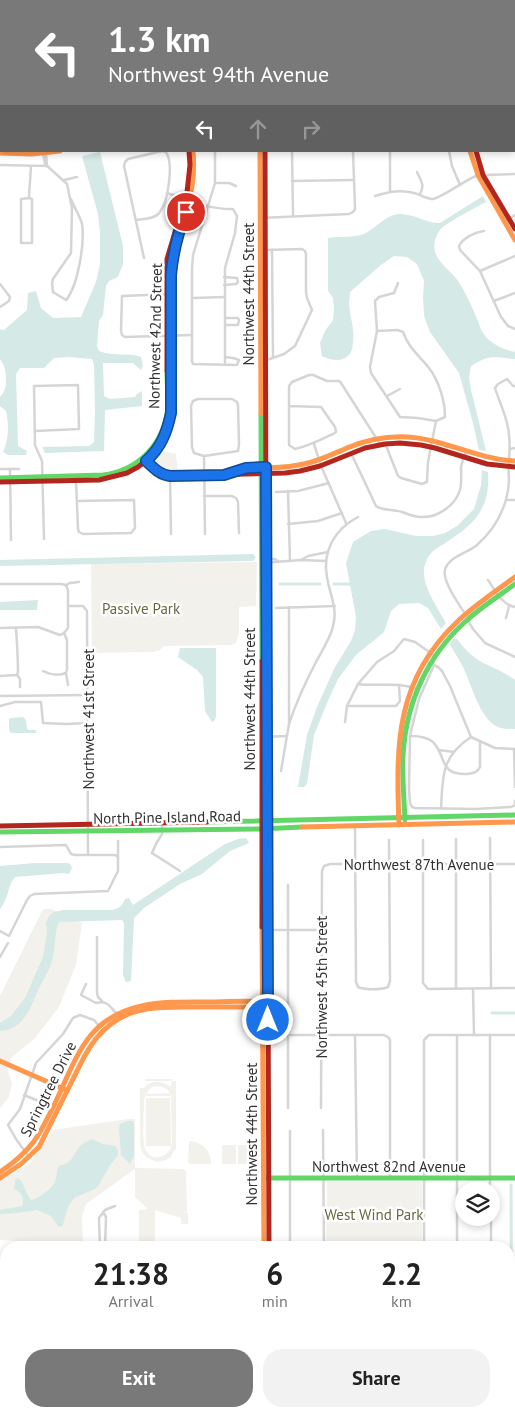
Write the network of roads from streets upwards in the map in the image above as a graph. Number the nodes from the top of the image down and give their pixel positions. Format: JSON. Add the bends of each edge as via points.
{"nodes":[{"id":1,"x":44,"y":152,"type":"edge"},
{"id":2,"x":158,"y":152,"type":"edge"},
{"id":3,"x":166,"y":152,"type":"edge"},
{"id":4,"x":188,"y":152,"type":"edge"},
{"id":5,"x":193,"y":152,"type":"edge"},
{"id":6,"x":215,"y":152,"type":"edge"},
{"id":7,"x":260,"y":152,"type":"edge"},
{"id":8,"x":265,"y":152,"type":"edge"},
{"id":9,"x":292,"y":152,"type":"edge"},
{"id":10,"x":353,"y":152,"type":"edge"},
{"id":11,"x":390,"y":152,"type":"edge"},
{"id":12,"x":449,"y":152,"type":"edge"},
{"id":13,"x":470,"y":152,"type":"edge"},
{"id":14,"x":476,"y":152,"type":"edge"},
{"id":15,"x":0,"y":153,"type":"edge"},
{"id":16,"x":0,"y":164,"type":"edge"},
{"id":17,"x":31,"y":166,"type":"junction"},
{"id":18,"x":47,"y":166,"type":"junction"},
{"id":19,"x":417,"y":172,"type":"dead end"},
{"id":20,"x":515,"y":174,"type":"edge"},
{"id":21,"x":481,"y":175,"type":"junction"},
{"id":22,"x":77,"y":177,"type":"dead end"},
{"id":23,"x":64,"y":180,"type":"junction"},
{"id":24,"x":354,"y":180,"type":"junction"},
{"id":25,"x":292,"y":181,"type":"junction"},
{"id":26,"x":215,"y":183,"type":"junction"},
{"id":27,"x":460,"y":184,"type":"junction"},
{"id":28,"x":236,"y":186,"type":"dead end"},
{"id":29,"x":390,"y":191,"type":"junction"},
{"id":30,"x":167,"y":193,"type":"junction"},
{"id":31,"x":420,"y":194,"type":"junction"},
{"id":32,"x":375,"y":196,"type":"dead end"},
{"id":33,"x":29,"y":198,"type":"junction"},
{"id":34,"x":71,"y":199,"type":"junction"},
{"id":35,"x":188,"y":200,"type":"junction"},
{"id":36,"x":209,"y":206,"type":"junction"},
{"id":37,"x":293,"y":215,"type":"junction"},
{"id":38,"x":515,"y":215,"type":"edge"},
{"id":39,"x":263,"y":218,"type":"junction"},
{"id":40,"x":506,"y":219,"type":"junction"},
{"id":41,"x":136,"y":220,"type":"junction"},
{"id":42,"x":515,"y":229,"type":"edge"},
{"id":43,"x":484,"y":231,"type":"dead end"},
{"id":44,"x":515,"y":240,"type":"edge"},
{"id":45,"x":265,"y":250,"type":"junction"},
{"id":46,"x":272,"y":250,"type":"junction"},
{"id":47,"x":515,"y":256,"type":"edge"},
{"id":48,"x":144,"y":258,"type":"dead end"},
{"id":49,"x":480,"y":271,"type":"junction"},
{"id":50,"x":224,"y":277,"type":"junction"},
{"id":51,"x":398,"y":283,"type":"dead end"},
{"id":52,"x":0,"y":284,"type":"edge"},
{"id":53,"x":224,"y":285,"type":"junction"},
{"id":54,"x":515,"y":293,"type":"edge"},
{"id":55,"x":169,"y":294,"type":"junction"},
{"id":56,"x":192,"y":298,"type":"junction"},
{"id":57,"x":225,"y":298,"type":"junction"},
{"id":58,"x":494,"y":300,"type":"junction"},
{"id":59,"x":0,"y":307,"type":"edge"},
{"id":60,"x":225,"y":318,"type":"junction"},
{"id":61,"x":225,"y":325,"type":"junction"},
{"id":62,"x":515,"y":328,"type":"edge"},
{"id":63,"x":377,"y":331,"type":"junction"},
{"id":64,"x":191,"y":335,"type":"junction"},
{"id":65,"x":170,"y":336,"type":"junction"},
{"id":66,"x":225,"y":357,"type":"junction"},
{"id":67,"x":273,"y":357,"type":"junction"},
{"id":68,"x":263,"y":360,"type":"junction"},
{"id":69,"x":225,"y":365,"type":"junction"},
{"id":70,"x":515,"y":386,"type":"edge"},
{"id":71,"x":400,"y":389,"type":"dead end"},
{"id":72,"x":387,"y":396,"type":"junction"},
{"id":73,"x":289,"y":406,"type":"junction"},
{"id":74,"x":436,"y":421,"type":"junction"},
{"id":75,"x":35,"y":431,"type":"junction"},
{"id":76,"x":381,"y":442,"type":"junction"},
{"id":77,"x":432,"y":443,"type":"junction"},
{"id":78,"x":314,"y":444,"type":"junction"},
{"id":79,"x":510,"y":448,"type":"junction"},
{"id":80,"x":515,"y":448,"type":"edge"},
{"id":81,"x":351,"y":453,"type":"junction"},
{"id":82,"x":465,"y":454,"type":"junction"},
{"id":83,"x":204,"y":456,"type":"junction"},
{"id":84,"x":145,"y":460,"type":"junction"},
{"id":85,"x":321,"y":463,"type":"junction"},
{"id":86,"x":511,"y":463,"type":"edge"},
{"id":87,"x":515,"y":467,"type":"edge"},
{"id":88,"x":0,"y":469,"type":"edge"},
{"id":89,"x":10,"y":469,"type":"junction"},
{"id":90,"x":19,"y":469,"type":"dead end"},
{"id":91,"x":263,"y":470,"type":"junction"},
{"id":92,"x":204,"y":475,"type":"junction"},
{"id":93,"x":170,"y":476,"type":"junction"},
{"id":94,"x":0,"y":478,"type":"edge"},
{"id":95,"x":76,"y":478,"type":"junction"},
{"id":96,"x":43,"y":479,"type":"junction"},
{"id":97,"x":9,"y":480,"type":"junction"},
{"id":98,"x":0,"y":482,"type":"edge"},
{"id":99,"x":329,"y":483,"type":"junction"},
{"id":100,"x":288,"y":491,"type":"junction"},
{"id":101,"x":276,"y":492,"type":"dead end"},
{"id":102,"x":204,"y":496,"type":"junction"},
{"id":103,"x":506,"y":500,"type":"junction"},
{"id":104,"x":515,"y":500,"type":"edge"},
{"id":105,"x":77,"y":501,"type":"junction"},
{"id":106,"x":342,"y":513,"type":"junction"},
{"id":107,"x":358,"y":517,"type":"dead end"},
{"id":108,"x":346,"y":523,"type":"junction"},
{"id":109,"x":288,"y":524,"type":"junction"},
{"id":110,"x":239,"y":533,"type":"dead end"},
{"id":111,"x":171,"y":534,"type":"dead end"},
{"id":112,"x":205,"y":534,"type":"dead end"},
{"id":113,"x":44,"y":539,"type":"dead end"},
{"id":114,"x":11,"y":540,"type":"dead end"},
{"id":115,"x":328,"y":552,"type":"junction"},
{"id":116,"x":290,"y":560,"type":"junction"},
{"id":117,"x":301,"y":560,"type":"junction"},
{"id":118,"x":264,"y":561,"type":"junction"},
{"id":119,"x":326,"y":561,"type":"junction"},
{"id":120,"x":515,"y":577,"type":"edge"},
{"id":121,"x":488,"y":580,"type":"dead end"},
{"id":122,"x":78,"y":582,"type":"dead end"},
{"id":123,"x":0,"y":584,"type":"edge"},
{"id":124,"x":515,"y":584,"type":"edge"},
{"id":125,"x":66,"y":586,"type":"junction"},
{"id":126,"x":498,"y":594,"type":"junction"},
{"id":127,"x":68,"y":606,"type":"junction"},
{"id":128,"x":335,"y":606,"type":"junction"},
{"id":129,"x":510,"y":606,"type":"junction"},
{"id":130,"x":289,"y":607,"type":"junction"},
{"id":131,"x":515,"y":607,"type":"edge"},
{"id":132,"x":276,"y":608,"type":"dead end"},
{"id":133,"x":466,"y":617,"type":"junction"},
{"id":134,"x":506,"y":618,"type":"dead end"},
{"id":135,"x":0,"y":628,"type":"edge"},
{"id":136,"x":16,"y":628,"type":"junction"},
{"id":137,"x":64,"y":634,"type":"junction"},
{"id":138,"x":433,"y":654,"type":"junction"},
{"id":139,"x":515,"y":657,"type":"edge"},
{"id":140,"x":430,"y":663,"type":"junction"},
{"id":141,"x":43,"y":671,"type":"dead end"},
{"id":142,"x":66,"y":673,"type":"junction"},
{"id":143,"x":17,"y":674,"type":"junction"},
{"id":144,"x":0,"y":676,"type":"edge"},
{"id":145,"x":358,"y":684,"type":"junction"},
{"id":146,"x":68,"y":685,"type":"dead end"},
{"id":147,"x":399,"y":685,"type":"junction"},
{"id":148,"x":20,"y":687,"type":"dead end"},
{"id":149,"x":414,"y":688,"type":"junction"},
{"id":150,"x":88,"y":695,"type":"junction"},
{"id":151,"x":0,"y":696,"type":"edge"},
{"id":152,"x":0,"y":706,"type":"edge"},
{"id":153,"x":347,"y":706,"type":"junction"},
{"id":154,"x":345,"y":722,"type":"dead end"},
{"id":155,"x":88,"y":723,"type":"junction"},
{"id":156,"x":289,"y":724,"type":"junction"},
{"id":157,"x":405,"y":735,"type":"junction"},
{"id":158,"x":265,"y":736,"type":"junction"},
{"id":159,"x":287,"y":736,"type":"junction"},
{"id":160,"x":471,"y":737,"type":"junction"},
{"id":161,"x":480,"y":742,"type":"junction"},
{"id":162,"x":515,"y":748,"type":"edge"},
{"id":163,"x":439,"y":750,"type":"junction"},
{"id":164,"x":454,"y":752,"type":"junction"},
{"id":165,"x":445,"y":766,"type":"junction"},
{"id":166,"x":281,"y":771,"type":"dead end"},
{"id":167,"x":515,"y":787,"type":"edge"},
{"id":168,"x":515,"y":801,"type":"edge"},
{"id":169,"x":515,"y":805,"type":"edge"},
{"id":170,"x":440,"y":808,"type":"junction"},
{"id":171,"x":515,"y":815,"type":"edge"},
{"id":172,"x":357,"y":818,"type":"junction"},
{"id":173,"x":402,"y":818,"type":"junction"},
{"id":174,"x":261,"y":820,"type":"junction"},
{"id":175,"x":268,"y":820,"type":"junction"},
{"id":176,"x":515,"y":822,"type":"edge"},
{"id":177,"x":88,"y":824,"type":"junction"},
{"id":178,"x":355,"y":825,"type":"junction"},
{"id":179,"x":402,"y":825,"type":"junction"},
{"id":180,"x":0,"y":826,"type":"edge"},
{"id":181,"x":162,"y":826,"type":"junction"},
{"id":182,"x":320,"y":826,"type":"junction"},
{"id":183,"x":261,"y":828,"type":"junction"},
{"id":184,"x":268,"y":828,"type":"junction"},
{"id":185,"x":88,"y":831,"type":"junction"},
{"id":186,"x":0,"y":832,"type":"edge"},
{"id":187,"x":490,"y":838,"type":"dead end"},
{"id":188,"x":456,"y":839,"type":"dead end"},
{"id":189,"x":389,"y":840,"type":"dead end"},
{"id":190,"x":423,"y":840,"type":"dead end"},
{"id":191,"x":118,"y":841,"type":"dead end"},
{"id":192,"x":0,"y":847,"type":"edge"},
{"id":193,"x":88,"y":855,"type":"junction"},
{"id":194,"x":118,"y":857,"type":"junction"},
{"id":195,"x":515,"y":864,"type":"edge"},
{"id":196,"x":356,"y":865,"type":"junction"},
{"id":197,"x":389,"y":865,"type":"junction"},
{"id":198,"x":423,"y":865,"type":"junction"},
{"id":199,"x":456,"y":865,"type":"junction"},
{"id":200,"x":490,"y":865,"type":"junction"},
{"id":201,"x":324,"y":866,"type":"joint"},
{"id":202,"x":180,"y":871,"type":"dead end"},
{"id":203,"x":288,"y":885,"type":"dead end"},
{"id":204,"x":289,"y":929,"type":"junction"},
{"id":205,"x":265,"y":930,"type":"junction"},
{"id":206,"x":321,"y":930,"type":"junction"},
{"id":207,"x":0,"y":932,"type":"edge"},
{"id":208,"x":97,"y":937,"type":"dead end"},
{"id":209,"x":8,"y":943,"type":"dead end"},
{"id":210,"x":0,"y":955,"type":"edge"},
{"id":211,"x":86,"y":984,"type":"dead end"},
{"id":212,"x":490,"y":988,"type":"junction"},
{"id":213,"x":515,"y":988,"type":"edge"},
{"id":214,"x":456,"y":989,"type":"junction"},
{"id":215,"x":473,"y":989,"type":"junction"},
{"id":216,"x":102,"y":1001,"type":"junction"},
{"id":217,"x":265,"y":1004,"type":"junction"},
{"id":218,"x":118,"y":1016,"type":"junction"},
{"id":219,"x":99,"y":1026,"type":"junction"},
{"id":220,"x":266,"y":1035,"type":"junction"},
{"id":221,"x":474,"y":1035,"type":"junction"},
{"id":222,"x":490,"y":1035,"type":"junction"},
{"id":223,"x":515,"y":1035,"type":"edge"},
{"id":224,"x":288,"y":1036,"type":"junction"},
{"id":225,"x":321,"y":1036,"type":"junction"},
{"id":226,"x":355,"y":1036,"type":"junction"},
{"id":227,"x":457,"y":1036,"type":"junction"},
{"id":228,"x":0,"y":1061,"type":"edge"},
{"id":229,"x":31,"y":1075,"type":"junction"},
{"id":230,"x":65,"y":1089,"type":"junction"},
{"id":231,"x":24,"y":1095,"type":"junction"},
{"id":232,"x":54,"y":1107,"type":"junction"},
{"id":233,"x":288,"y":1108,"type":"dead end"},
{"id":234,"x":321,"y":1108,"type":"dead end"},
{"id":235,"x":323,"y":1130,"type":"dead end"},
{"id":236,"x":290,"y":1131,"type":"dead end"},
{"id":237,"x":28,"y":1155,"type":"junction"},
{"id":238,"x":0,"y":1172,"type":"edge"},
{"id":239,"x":0,"y":1178,"type":"edge"},
{"id":240,"x":266,"y":1178,"type":"junction"},
{"id":241,"x":290,"y":1178,"type":"junction"},
{"id":242,"x":323,"y":1178,"type":"junction"},
{"id":243,"x":357,"y":1178,"type":"junction"},
{"id":244,"x":456,"y":1178,"type":"junction"},
{"id":245,"x":490,"y":1178,"type":"junction"},
{"id":246,"x":515,"y":1178,"type":"edge"},
{"id":247,"x":390,"y":1179,"type":"junction"},
{"id":248,"x":424,"y":1179,"type":"junction"},
{"id":249,"x":115,"y":1206,"type":"dead end"},
{"id":250,"x":103,"y":1212,"type":"junction"},
{"id":251,"x":490,"y":1226,"type":"edge"},
{"id":252,"x":100,"y":1241,"type":"edge"},
{"id":253,"x":106,"y":1241,"type":"edge"},
{"id":254,"x":264,"y":1241,"type":"edge"},
{"id":255,"x":269,"y":1241,"type":"edge"},
{"id":256,"x":290,"y":1241,"type":"edge"},
{"id":257,"x":324,"y":1241,"type":"edge"},
{"id":258,"x":424,"y":1241,"type":"edge"},
{"id":259,"x":457,"y":1241,"type":"edge"},
{"id":260,"x":491,"y":1241,"type":"edge"}],
"edges":[{"from":1,"to":15,"type":"street"},
{"from":1,"to":18,"type":"street"},
{"from":2,"to":41,"type":"street","via":[[125,162]]},
{"from":3,"to":30,"type":"street","via":[[170,162]]},
{"from":4,"to":35,"type":"street","name":"Northwest 42nd Street"},
{"from":5,"to":35,"type":"street","name":"Northwest 42nd Street","via":[[195,170]]},
{"from":6,"to":26,"type":"street"},
{"from":7,"to":39,"type":"street","name":"Northwest 44th Street"},
{"from":8,"to":39,"type":"street","name":"Northwest 44th Street"},
{"from":9,"to":25,"type":"street"},
{"from":10,"to":24,"type":"street"},
{"from":11,"to":29,"type":"street"},
{"from":12,"to":27,"type":"street"},
{"from":13,"to":21,"type":"street"},
{"from":14,"to":21,"type":"street"},
{"from":16,"to":17,"type":"street"},
{"from":17,"to":18,"type":"street"},
{"from":17,"to":33,"type":"street"},
{"from":18,"to":23,"type":"street"},
{"from":19,"to":31,"type":"street","via":[[423,189]]},
{"from":20,"to":21,"type":"street"},
{"from":21,"to":27,"type":"street"},
{"from":21,"to":40,"type":"street"},
{"from":21,"to":40,"type":"street","via":[[486,191]]},
{"from":22,"to":23,"type":"street"},
{"from":23,"to":34,"type":"street"},
{"from":24,"to":25,"type":"street"},
{"from":24,"to":37,"type":"street","via":[[353,212]]},
{"from":25,"to":37,"type":"street"},
{"from":26,"to":28,"type":"street"},
{"from":26,"to":36,"type":"street"},
{"from":27,"to":31,"type":"street","via":[[435,199]]},
{"from":29,"to":31,"type":"street"},
{"from":29,"to":32,"type":"street"},
{"from":30,"to":35,"type":"street"},
{"from":30,"to":41,"type":"street","via":[[156,216]]},
{"from":33,"to":33,"type":"street","via":[[20,199],[21,243],[32,243],[32,199]]},
{"from":34,"to":34,"type":"street","via":[[82,223],[82,251],[72,293],[66,300],[52,292],[52,283],[71,253]]},
{"from":35,"to":36,"type":"street"},
{"from":35,"to":55,"type":"street","name":"Northwest 42nd Street","via":[[172,239],[168,259]]},
{"from":36,"to":50,"type":"street","via":[[233,209],[237,216]]},
{"from":36,"to":56,"type":"street","via":[[193,255]]},
{"from":37,"to":39,"type":"street"},
{"from":38,"to":40,"type":"street"},
{"from":39,"to":45,"type":"street","name":"Northwest 44th Street"},
{"from":39,"to":68,"type":"street","name":"Northwest 44th Street"},
{"from":40,"to":42,"type":"street"},
{"from":40,"to":44,"type":"street"},
{"from":41,"to":48,"type":"street"},
{"from":43,"to":49,"type":"street","via":[[461,241],[459,246]]},
{"from":45,"to":46,"type":"street"},
{"from":45,"to":68,"type":"street","name":"Northwest 44th Street"},
{"from":46,"to":67,"type":"street"},
{"from":46,"to":67,"type":"street","via":[[305,251],[306,292],[312,310],[295,346]]},
{"from":47,"to":49,"type":"street"},
{"from":49,"to":58,"type":"street"},
{"from":50,"to":53,"type":"street"},
{"from":50,"to":53,"type":"street","via":[[237,278],[238,282]]},
{"from":51,"to":63,"type":"street","via":[[394,293],[375,301]]},
{"from":52,"to":59,"type":"street","via":[[10,297]]},
{"from":53,"to":57,"type":"street"},
{"from":54,"to":58,"type":"street"},
{"from":55,"to":65,"type":"street","name":"Northwest 42nd Street"},
{"from":55,"to":65,"type":"street","via":[[122,296],[120,331],[125,337]]},
{"from":56,"to":57,"type":"street"},
{"from":56,"to":64,"type":"street"},
{"from":57,"to":60,"type":"street"},
{"from":58,"to":62,"type":"street","via":[[501,317],[508,326]]},
{"from":60,"to":61,"type":"street"},
{"from":60,"to":61,"type":"street","via":[[239,320],[238,325]]},
{"from":61,"to":66,"type":"street"},
{"from":63,"to":72,"type":"street","via":[[370,367]]},
{"from":63,"to":74,"type":"street","via":[[403,332],[413,351],[429,368],[444,401],[445,417]]},
{"from":64,"to":65,"type":"street"},
{"from":64,"to":69,"type":"street","via":[[193,364]]},
{"from":65,"to":84,"type":"street","name":"Northwest 42nd Street","via":[[167,414],[164,427]]},
{"from":66,"to":69,"type":"street"},
{"from":66,"to":69,"type":"street","via":[[239,360],[237,365]]},
{"from":67,"to":68,"type":"street"},
{"from":68,"to":91,"type":"street","name":"Northwest 44th Street"},
{"from":70,"to":79,"type":"street","via":[[507,379],[495,388],[508,427]]},
{"from":71,"to":72,"type":"street"},
{"from":72,"to":74,"type":"street","via":[[400,417]]},
{"from":73,"to":76,"type":"street","via":[[292,382],[309,375],[339,381]]},
{"from":73,"to":78,"type":"street","via":[[289,442],[292,447]]},
{"from":73,"to":78,"type":"street","via":[[322,407],[336,427],[336,432]]},
{"from":74,"to":77,"type":"street"},
{"from":75,"to":75,"type":"street","via":[[34,386],[78,385],[79,430]]},
{"from":75,"to":96,"type":"street","via":[[34,445],[42,461]]},
{"from":76,"to":77,"type":"street"},
{"from":76,"to":77,"type":"street","via":[[407,437]]},
{"from":76,"to":77,"type":"street","via":[[398,476],[422,484],[427,482]]},
{"from":76,"to":81,"type":"street"},
{"from":76,"to":85,"type":"street","via":[[349,448]]},
{"from":77,"to":82,"type":"street"},
{"from":78,"to":85,"type":"street"},
{"from":79,"to":80,"type":"street"},
{"from":79,"to":86,"type":"street"},
{"from":81,"to":82,"type":"street","via":[[378,508],[422,517],[437,514],[455,500],[460,491]]},
{"from":81,"to":85,"type":"street"},
{"from":82,"to":86,"type":"street","via":[[491,465]]},
{"from":83,"to":83,"type":"street","via":[[194,453],[192,447],[193,401],[232,399],[238,405],[238,451]]},
{"from":83,"to":92,"type":"street"},
{"from":84,"to":93,"type":"street","via":[[159,472]]},
{"from":84,"to":95,"type":"street","via":[[115,473]]},
{"from":85,"to":91,"type":"street","via":[[299,472]]},
{"from":85,"to":99,"type":"street"},
{"from":86,"to":87,"type":"street"},
{"from":86,"to":103,"type":"street"},
{"from":88,"to":89,"type":"street"},
{"from":89,"to":90,"type":"street"},
{"from":89,"to":97,"type":"street"},
{"from":91,"to":92,"type":"street"},
{"from":91,"to":118,"type":"street","name":"Northwest 44th Street"},
{"from":92,"to":93,"type":"street"},
{"from":92,"to":102,"type":"street"},
{"from":93,"to":111,"type":"street"},
{"from":94,"to":97,"type":"street"},
{"from":95,"to":96,"type":"street"},
{"from":95,"to":105,"type":"street"},
{"from":96,"to":97,"type":"street"},
{"from":96,"to":113,"type":"street"},
{"from":97,"to":98,"type":"street"},
{"from":97,"to":114,"type":"street"},
{"from":99,"to":100,"type":"street"},
{"from":99,"to":106,"type":"street"},
{"from":100,"to":101,"type":"street"},
{"from":100,"to":109,"type":"street"},
{"from":102,"to":110,"type":"street","via":[[236,498]]},
{"from":102,"to":112,"type":"street"},
{"from":103,"to":104,"type":"street"},
{"from":103,"to":133,"type":"street","via":[[500,516],[487,534],[467,552],[447,563],[445,580]]},
{"from":105,"to":105,"type":"street","via":[[78,529],[83,534],[131,533],[135,528],[134,500]]},
{"from":106,"to":108,"type":"street"},
{"from":106,"to":109,"type":"street","via":[[318,521]]},
{"from":107,"to":108,"type":"street"},
{"from":108,"to":115,"type":"street"},
{"from":109,"to":116,"type":"street"},
{"from":115,"to":117,"type":"street"},
{"from":115,"to":119,"type":"street"},
{"from":116,"to":117,"type":"street"},
{"from":116,"to":118,"type":"street"},
{"from":117,"to":119,"type":"street"},
{"from":118,"to":158,"type":"street","name":"Northwest 44th Street"},
{"from":119,"to":128,"type":"street","via":[[326,576]]},
{"from":120,"to":126,"type":"street"},
{"from":121,"to":126,"type":"street"},
{"from":122,"to":125,"type":"street"},
{"from":123,"to":125,"type":"street"},
{"from":124,"to":126,"type":"street"},
{"from":125,"to":127,"type":"street"},
{"from":126,"to":129,"type":"street"},
{"from":126,"to":133,"type":"street"},
{"from":127,"to":137,"type":"street","via":[[68,628]]},
{"from":127,"to":150,"type":"street","name":"Northwest 41st Street","via":[[81,606],[87,614]]},
{"from":128,"to":130,"type":"street"},
{"from":128,"to":156,"type":"street","via":[[329,639],[303,688]]},
{"from":129,"to":131,"type":"street"},
{"from":129,"to":134,"type":"street"},
{"from":130,"to":132,"type":"street"},
{"from":130,"to":156,"type":"street"},
{"from":133,"to":138,"type":"street"},
{"from":133,"to":139,"type":"street","via":[[484,642]]},
{"from":135,"to":136,"type":"street"},
{"from":136,"to":137,"type":"street","via":[[38,627]]},
{"from":136,"to":143,"type":"street"},
{"from":137,"to":142,"type":"street","via":[[67,640]]},
{"from":138,"to":140,"type":"street"},
{"from":138,"to":145,"type":"street","via":[[404,639]]},
{"from":140,"to":149,"type":"street"},
{"from":140,"to":157,"type":"street"},
{"from":140,"to":160,"type":"street","via":[[442,671]]},
{"from":141,"to":142,"type":"street","via":[[55,675]]},
{"from":142,"to":146,"type":"street"},
{"from":143,"to":144,"type":"street"},
{"from":143,"to":148,"type":"street"},
{"from":145,"to":147,"type":"street"},
{"from":145,"to":153,"type":"street"},
{"from":147,"to":149,"type":"street"},
{"from":147,"to":153,"type":"street","via":[[400,700],[396,706]]},
{"from":149,"to":157,"type":"street"},
{"from":150,"to":151,"type":"street"},
{"from":150,"to":155,"type":"street","name":"Northwest 41st Street"},
{"from":152,"to":155,"type":"street","via":[[15,702],[41,702],[43,723]]},
{"from":153,"to":154,"type":"street"},
{"from":155,"to":177,"type":"street","name":"Northwest 41st Street"},
{"from":156,"to":159,"type":"street"},
{"from":157,"to":163,"type":"street","via":[[426,738]]},
{"from":157,"to":170,"type":"street","via":[[410,803],[415,808]]},
{"from":157,"to":173,"type":"street"},
{"from":158,"to":159,"type":"street"},
{"from":158,"to":174,"type":"street","name":"Northwest 44th Street"},
{"from":158,"to":175,"type":"street","name":"Northwest 44th Street"},
{"from":159,"to":166,"type":"street"},
{"from":160,"to":161,"type":"street"},
{"from":160,"to":164,"type":"street"},
{"from":161,"to":162,"type":"street","via":[[494,748]]},
{"from":161,"to":165,"type":"street","via":[[478,771],[456,773]]},
{"from":162,"to":167,"type":"street"},
{"from":163,"to":164,"type":"street"},
{"from":163,"to":165,"type":"street"},
{"from":164,"to":165,"type":"street"},
{"from":165,"to":170,"type":"street"},
{"from":168,"to":169,"type":"street"},
{"from":169,"to":170,"type":"street"},
{"from":171,"to":173,"type":"street","name":"North Pine Island Road"},
{"from":172,"to":173,"type":"street","name":"North Pine Island Road"},
{"from":172,"to":175,"type":"street","name":"North Pine Island Road"},
{"from":172,"to":182,"type":"street","via":[[350,823]]},
{"from":173,"to":179,"type":"street"},
{"from":174,"to":175,"type":"street","name":"North Pine Island Road"},
{"from":174,"to":181,"type":"street","name":"North Pine Island Road"},
{"from":174,"to":183,"type":"street","name":"Northwest 44th Street"},
{"from":175,"to":184,"type":"street","name":"Northwest 44th Street"},
{"from":176,"to":179,"type":"street","name":"North Pine Island Road"},
{"from":177,"to":180,"type":"street","name":"North Pine Island Road"},
{"from":177,"to":181,"type":"street","name":"North Pine Island Road"},
{"from":177,"to":185,"type":"street","name":"Northwest 41st Street"},
{"from":178,"to":179,"type":"street","name":"North Pine Island Road"},
{"from":178,"to":182,"type":"street","name":"North Pine Island Road"},
{"from":178,"to":196,"type":"street"},
{"from":181,"to":183,"type":"street","name":"North Pine Island Road"},
{"from":181,"to":185,"type":"street","name":"North Pine Island Road"},
{"from":181,"to":202,"type":"street","via":[[162,834],[152,853]]},
{"from":182,"to":184,"type":"street","name":"North Pine Island Road"},
{"from":183,"to":184,"type":"street","name":"North Pine Island Road"},
{"from":183,"to":205,"type":"street","name":"Northwest 44th Street"},
{"from":184,"to":205,"type":"street","name":"Northwest 44th Street"},
{"from":185,"to":186,"type":"street","name":"North Pine Island Road"},
{"from":185,"to":193,"type":"street","name":"Northwest 41st Street"},
{"from":187,"to":200,"type":"street"},
{"from":188,"to":199,"type":"street"},
{"from":189,"to":197,"type":"street"},
{"from":190,"to":198,"type":"street"},
{"from":191,"to":194,"type":"street"},
{"from":192,"to":193,"type":"street","via":[[66,845],[71,854]]},
{"from":193,"to":194,"type":"street"},
{"from":194,"to":207,"type":"street","via":[[118,871],[108,891],[30,896],[9,936]]},
{"from":195,"to":200,"type":"street","name":"Northwest 87th Avenue"},
{"from":196,"to":197,"type":"street","name":"Northwest 87th Avenue"},
{"from":196,"to":197,"type":"street","via":[[356,982],[362,989],[385,989],[390,981]]},
{"from":196,"to":201,"type":"street","name":"Northwest 87th Avenue"},
{"from":197,"to":198,"type":"street","name":"Northwest 87th Avenue"},
{"from":198,"to":199,"type":"street","name":"Northwest 87th Avenue"},
{"from":198,"to":214,"type":"street","via":[[423,983],[428,989]]},
{"from":199,"to":200,"type":"street","name":"Northwest 87th Avenue"},
{"from":199,"to":214,"type":"street"},
{"from":200,"to":212,"type":"street"},
{"from":201,"to":206,"type":"street","name":"Northwest 45th Street"},
{"from":203,"to":204,"type":"street"},
{"from":204,"to":205,"type":"street"},
{"from":204,"to":206,"type":"street"},
{"from":204,"to":224,"type":"street"},
{"from":205,"to":217,"type":"street","name":"Northwest 44th Street"},
{"from":206,"to":225,"type":"street","name":"Northwest 45th Street"},
{"from":208,"to":216,"type":"street","via":[[97,993]]},
{"from":209,"to":210,"type":"street"},
{"from":211,"to":216,"type":"street","via":[[81,995],[96,1003]]},
{"from":212,"to":213,"type":"street"},
{"from":212,"to":215,"type":"street"},
{"from":214,"to":215,"type":"street"},
{"from":215,"to":221,"type":"street"},
{"from":216,"to":218,"type":"street"},
{"from":217,"to":218,"type":"street","name":"Springtree Drive","via":[[160,1007]]},
{"from":217,"to":220,"type":"street","name":"Northwest 44th Street"},
{"from":218,"to":219,"type":"street","name":"Springtree Drive"},
{"from":218,"to":230,"type":"street","name":"Springtree Drive","via":[[91,1044]]},
{"from":219,"to":229,"type":"street","via":[[94,1020],[77,1015],[38,1059]]},
{"from":219,"to":230,"type":"street","name":"Springtree Drive","via":[[80,1052]]},
{"from":220,"to":224,"type":"street"},
{"from":220,"to":240,"type":"street","name":"Northwest 44th Street"},
{"from":221,"to":222,"type":"street"},
{"from":221,"to":227,"type":"street"},
{"from":222,"to":223,"type":"street"},
{"from":222,"to":245,"type":"street"},
{"from":224,"to":225,"type":"street"},
{"from":224,"to":233,"type":"street"},
{"from":225,"to":226,"type":"street"},
{"from":225,"to":234,"type":"street","name":"Northwest 45th Street"},
{"from":226,"to":243,"type":"street"},
{"from":226,"to":247,"type":"street","via":[[384,1035],[390,1040]]},
{"from":227,"to":244,"type":"street"},
{"from":227,"to":248,"type":"street","via":[[429,1035],[424,1040]]},
{"from":228,"to":229,"type":"street"},
{"from":229,"to":230,"type":"street"},
{"from":229,"to":231,"type":"street"},
{"from":230,"to":232,"type":"street","name":"Springtree Drive"},
{"from":230,"to":237,"type":"street","name":"Springtree Drive","via":[[40,1146]]},
{"from":231,"to":232,"type":"street"},
{"from":231,"to":237,"type":"street","via":[[20,1109],[8,1124]]},
{"from":232,"to":237,"type":"street","name":"Springtree Drive"},
{"from":235,"to":242,"type":"street"},
{"from":236,"to":241,"type":"street"},
{"from":237,"to":238,"type":"street","name":"Springtree Drive"},
{"from":237,"to":239,"type":"street","name":"Springtree Drive","via":[[17,1168]]},
{"from":240,"to":241,"type":"street","name":"Northwest 82nd Avenue"},
{"from":240,"to":254,"type":"street","name":"Northwest 44th Street"},
{"from":240,"to":255,"type":"street","name":"Northwest 44th Street"},
{"from":241,"to":242,"type":"street","name":"Northwest 82nd Avenue"},
{"from":241,"to":256,"type":"street"},
{"from":242,"to":243,"type":"street","name":"Northwest 82nd Avenue"},
{"from":242,"to":257,"type":"street"},
{"from":243,"to":247,"type":"street","name":"Northwest 82nd Avenue"},
{"from":244,"to":245,"type":"street","name":"Northwest 82nd Avenue"},
{"from":244,"to":248,"type":"street","name":"Northwest 82nd Avenue"},
{"from":244,"to":259,"type":"street"},
{"from":245,"to":246,"type":"street","name":"Northwest 82nd Avenue"},
{"from":247,"to":248,"type":"street","name":"Northwest 82nd Avenue"},
{"from":248,"to":258,"type":"street"},
{"from":249,"to":250,"type":"street"},
{"from":250,"to":252,"type":"street","via":[[99,1218]]},
{"from":250,"to":253,"type":"street"},
{"from":251,"to":260,"type":"street"}]}
